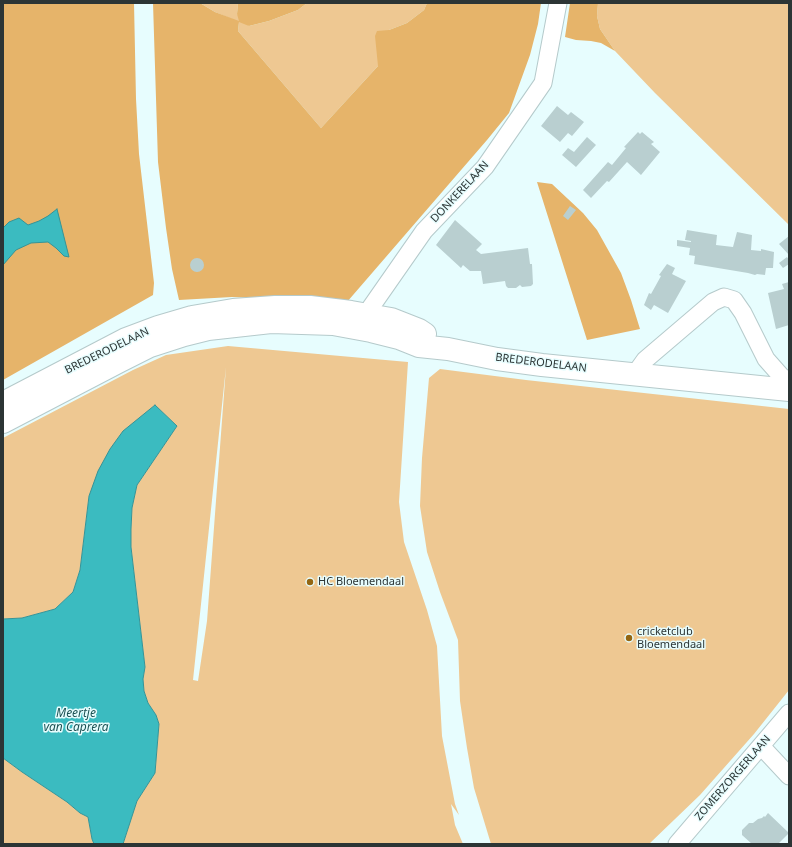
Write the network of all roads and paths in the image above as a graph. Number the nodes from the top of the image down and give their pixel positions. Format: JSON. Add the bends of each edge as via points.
{"nodes":[{"id":1,"x":558,"y":3,"type":"edge"},
{"id":2,"x":364,"y":322,"type":"junction"},
{"id":3,"x":170,"y":331,"type":"junction"},
{"id":4,"x":634,"y":374,"type":"junction"},
{"id":5,"x":789,"y":382,"type":"edge"},
{"id":6,"x":789,"y":390,"type":"edge"},
{"id":7,"x":3,"y":403,"type":"edge"},
{"id":8,"x":3,"y":422,"type":"edge"},
{"id":9,"x":789,"y":713,"type":"edge"},
{"id":10,"x":761,"y":746,"type":"junction"},
{"id":11,"x":789,"y":776,"type":"edge"},
{"id":12,"x":677,"y":844,"type":"edge"}],
"edges":[{"from":1,"to":2,"type":"street","name":"DONKERELAAN","via":[[543,82],[485,167],[424,231]]},
{"from":2,"to":3,"type":"street","name":"BREDERODELAAN","via":[[310,307],[275,307],[233,310],[192,317]]},
{"from":2,"to":4,"type":"street","name":"BREDERODELAAN","via":[[391,319],[419,330],[448,349],[542,365]]},
{"from":3,"to":7,"type":"street","name":"BREDERODELAAN","via":[[126,339]]},
{"from":3,"to":8,"type":"street","name":"BREDERODELAAN","via":[[150,346]]},
{"from":4,"to":5,"type":"street","via":[[645,360],[713,302],[724,298],[734,300],[766,359]]},
{"from":4,"to":6,"type":"street","name":"BREDERODELAAN"},
{"from":9,"to":10,"type":"street","name":"ZOMERZORGERLAAN"},
{"from":10,"to":11,"type":"street"},
{"from":10,"to":12,"type":"street","name":"ZOMERZORGERLAAN"}]}
